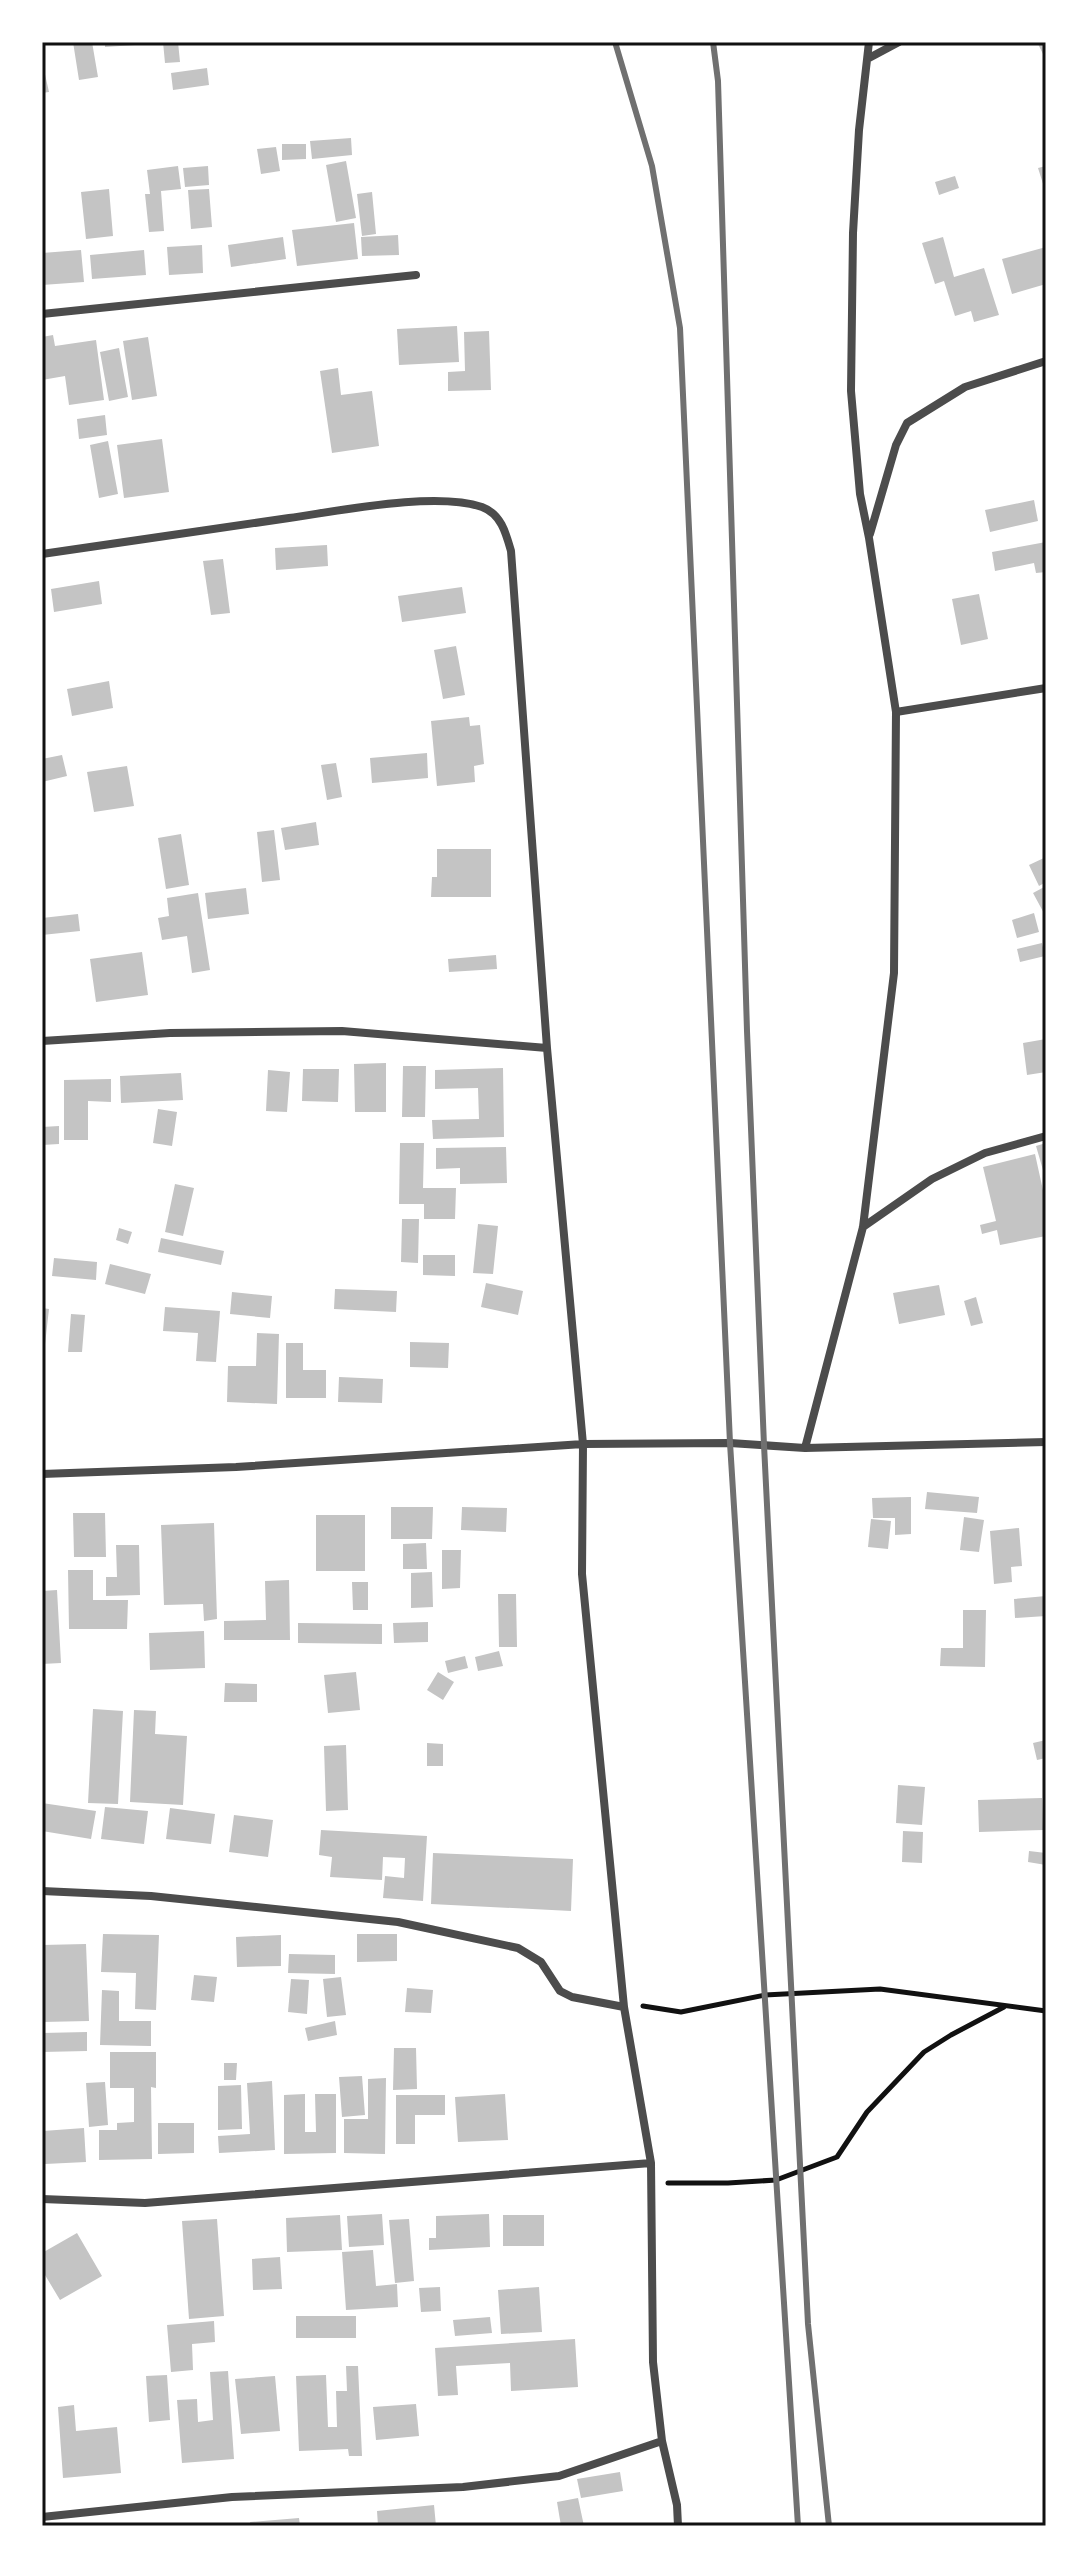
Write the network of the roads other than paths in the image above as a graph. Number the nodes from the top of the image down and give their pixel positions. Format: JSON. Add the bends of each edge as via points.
{"nodes":[{"id":1,"x":869,"y":42,"type":"edge"},
{"id":2,"x":899,"y":42,"type":"edge"},
{"id":3,"x":869,"y":58,"type":"junction"},
{"id":4,"x":416,"y":275,"type":"dead end"},
{"id":5,"x":42,"y":314,"type":"edge"},
{"id":6,"x":1046,"y":361,"type":"edge"},
{"id":7,"x":869,"y":538,"type":"junction"},
{"id":8,"x":42,"y":554,"type":"edge"},
{"id":9,"x":1046,"y":688,"type":"edge"},
{"id":10,"x":896,"y":712,"type":"junction"},
{"id":11,"x":42,"y":1041,"type":"edge"},
{"id":12,"x":547,"y":1048,"type":"junction"},
{"id":13,"x":1046,"y":1136,"type":"edge"},
{"id":14,"x":863,"y":1227,"type":"junction"},
{"id":15,"x":1046,"y":1442,"type":"edge"},
{"id":16,"x":583,"y":1444,"type":"junction"},
{"id":17,"x":805,"y":1448,"type":"junction"},
{"id":18,"x":42,"y":1474,"type":"edge"},
{"id":19,"x":42,"y":1891,"type":"edge"},
{"id":20,"x":624,"y":2003,"type":"junction"},
{"id":21,"x":651,"y":2163,"type":"junction"},
{"id":22,"x":42,"y":2199,"type":"edge"},
{"id":23,"x":662,"y":2441,"type":"junction"},
{"id":24,"x":42,"y":2517,"type":"edge"},
{"id":25,"x":678,"y":2526,"type":"edge"}],
"edges":[{"from":1,"to":3,"type":"street"},
{"from":2,"to":3,"type":"street"},
{"from":3,"to":7,"type":"street","via":[[853,233],[851,391]]},
{"from":4,"to":5,"type":"street"},
{"from":6,"to":7,"type":"street","via":[[965,387],[907,423]]},
{"from":7,"to":10,"type":"street"},
{"from":8,"to":12,"type":"street","via":[[373,506],[459,502],[494,514],[511,551]]},
{"from":9,"to":10,"type":"street"},
{"from":10,"to":14,"type":"street","via":[[894,973]]},
{"from":11,"to":12,"type":"street","via":[[342,1031]]},
{"from":12,"to":16,"type":"street"},
{"from":13,"to":14,"type":"street","via":[[985,1153],[932,1179]]},
{"from":14,"to":17,"type":"street"},
{"from":15,"to":17,"type":"street"},
{"from":16,"to":17,"type":"street"},
{"from":16,"to":18,"type":"street"},
{"from":16,"to":20,"type":"street","via":[[582,1574]]},
{"from":19,"to":20,"type":"street","via":[[151,1896],[398,1922],[518,1948],[541,1962],[560,1991]]},
{"from":20,"to":21,"type":"street"},
{"from":21,"to":22,"type":"street","via":[[145,2203]]},
{"from":21,"to":23,"type":"street","via":[[653,2362]]},
{"from":23,"to":24,"type":"street","via":[[559,2476],[463,2487],[232,2497]]},
{"from":23,"to":25,"type":"street"}]}
